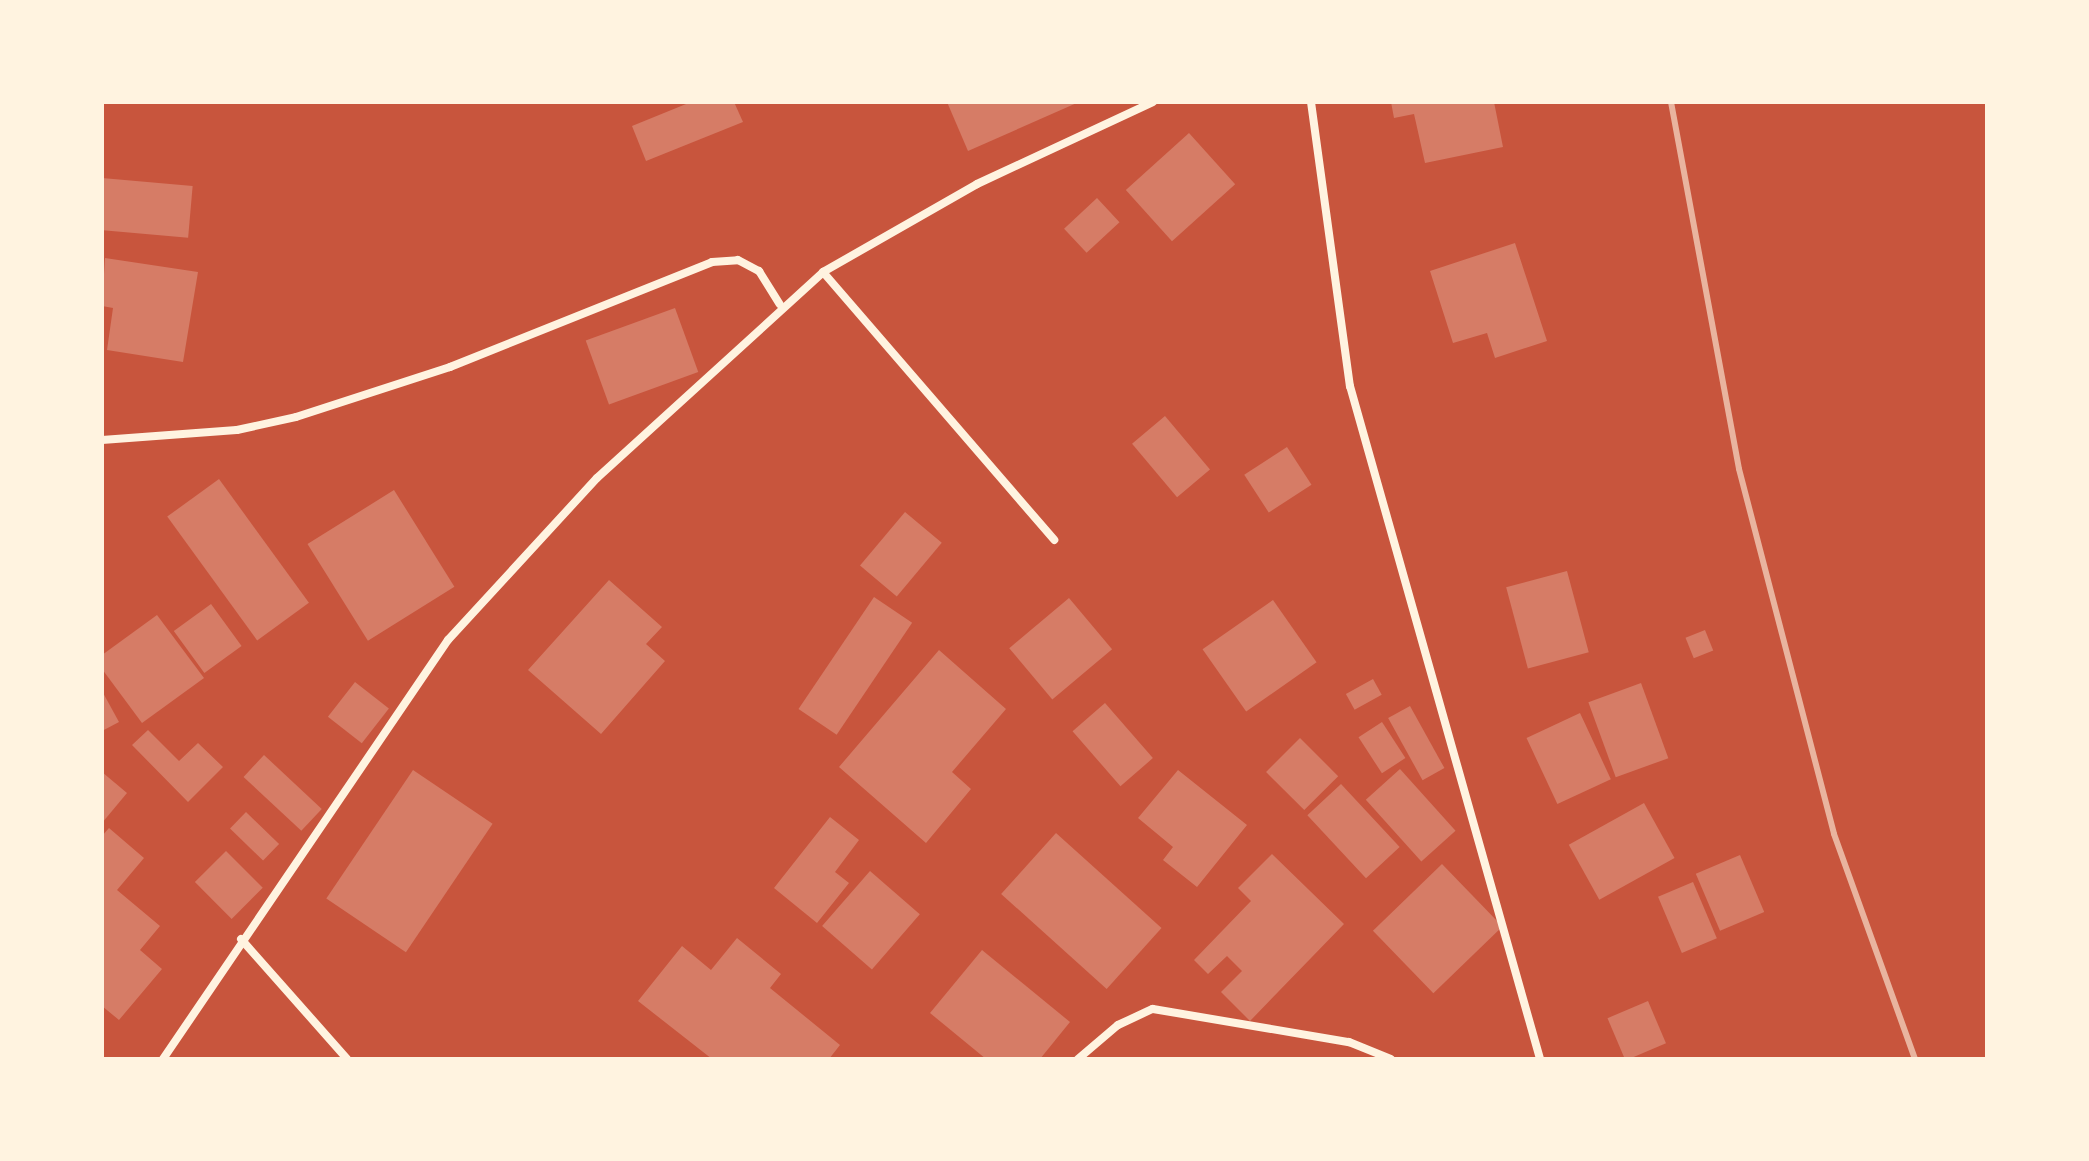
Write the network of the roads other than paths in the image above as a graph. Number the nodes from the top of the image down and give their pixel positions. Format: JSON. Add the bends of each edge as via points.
{"nodes":[{"id":1,"x":1153,"y":102,"type":"edge"},
{"id":2,"x":1311,"y":102,"type":"edge"},
{"id":3,"x":823,"y":272,"type":"junction"},
{"id":4,"x":780,"y":304,"type":"junction"},
{"id":5,"x":102,"y":440,"type":"edge"},
{"id":6,"x":1054,"y":540,"type":"dead end"},
{"id":7,"x":241,"y":939,"type":"junction"},
{"id":8,"x":163,"y":1059,"type":"edge"},
{"id":9,"x":347,"y":1059,"type":"edge"},
{"id":10,"x":1078,"y":1059,"type":"edge"},
{"id":11,"x":1391,"y":1059,"type":"edge"},
{"id":12,"x":1540,"y":1059,"type":"edge"}],
"edges":[{"from":1,"to":3,"type":"street","via":[[977,184]]},
{"from":2,"to":12,"type":"street","via":[[1350,386]]},
{"from":3,"to":4,"type":"street"},
{"from":3,"to":6,"type":"street"},
{"from":4,"to":5,"type":"street","via":[[759,271],[738,260],[712,262],[450,367],[296,417],[237,430]]},
{"from":4,"to":7,"type":"street","via":[[507,568],[448,640]]},
{"from":7,"to":8,"type":"street"},
{"from":7,"to":9,"type":"street"},
{"from":10,"to":11,"type":"street","via":[[1118,1025],[1153,1009],[1349,1042]]}]}
